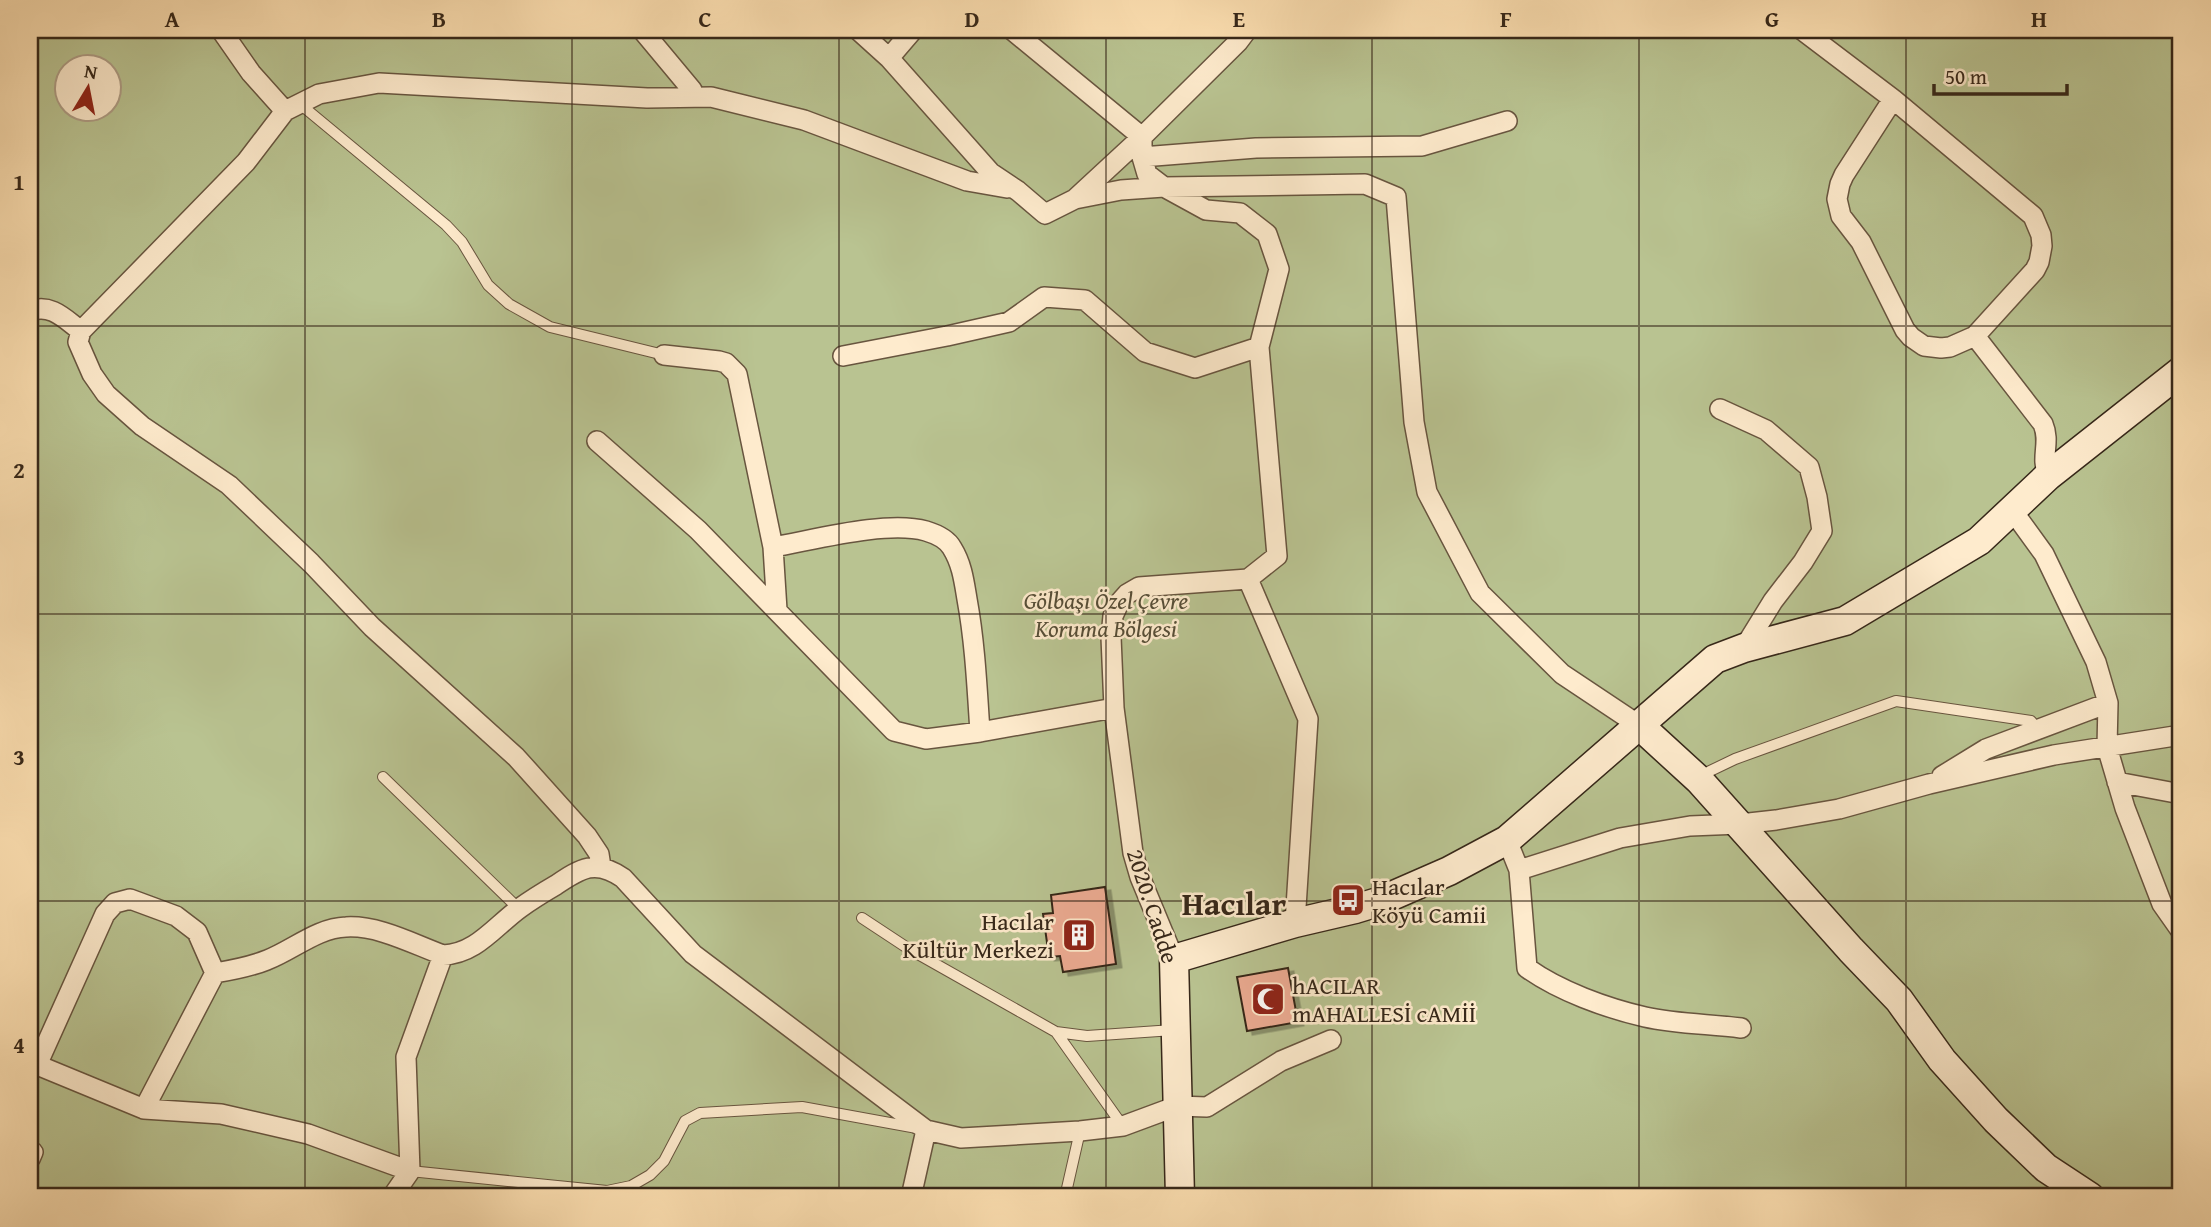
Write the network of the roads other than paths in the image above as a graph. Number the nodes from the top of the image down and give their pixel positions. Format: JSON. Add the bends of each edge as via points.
{"nodes":[{"id":1,"x":220,"y":30,"type":"edge"},
{"id":2,"x":642,"y":30,"type":"edge"},
{"id":3,"x":858,"y":30,"type":"edge"},
{"id":4,"x":913,"y":30,"type":"edge"},
{"id":5,"x":1012,"y":30,"type":"edge"},
{"id":6,"x":1247,"y":30,"type":"edge"},
{"id":7,"x":1802,"y":30,"type":"edge"},
{"id":8,"x":889,"y":58,"type":"junction"},
{"id":9,"x":693,"y":97,"type":"junction"},
{"id":10,"x":1893,"y":99,"type":"junction"},
{"id":11,"x":292,"y":107,"type":"junction"},
{"id":12,"x":1507,"y":121,"type":"dead end"},
{"id":13,"x":1142,"y":137,"type":"junction"},
{"id":14,"x":1143,"y":157,"type":"junction"},
{"id":15,"x":1164,"y":187,"type":"junction"},
{"id":16,"x":1018,"y":191,"type":"junction"},
{"id":17,"x":1075,"y":199,"type":"junction"},
{"id":18,"x":30,"y":311,"type":"edge"},
{"id":19,"x":81,"y":331,"type":"junction"},
{"id":20,"x":1975,"y":336,"type":"junction"},
{"id":21,"x":1259,"y":347,"type":"junction"},
{"id":22,"x":664,"y":355,"type":"joint"},
{"id":23,"x":843,"y":355,"type":"dead end"},
{"id":24,"x":2181,"y":371,"type":"edge"},
{"id":25,"x":1720,"y":409,"type":"dead end"},
{"id":26,"x":597,"y":442,"type":"dead end"},
{"id":27,"x":2048,"y":476,"type":"junction"},
{"id":28,"x":2012,"y":510,"type":"junction"},
{"id":29,"x":772,"y":547,"type":"junction"},
{"id":30,"x":1248,"y":579,"type":"junction"},
{"id":31,"x":777,"y":610,"type":"junction"},
{"id":32,"x":1744,"y":648,"type":"junction"},
{"id":33,"x":2108,"y":703,"type":"junction"},
{"id":34,"x":1114,"y":708,"type":"junction"},
{"id":35,"x":1640,"y":726,"type":"junction"},
{"id":36,"x":2039,"y":730,"type":"junction"},
{"id":37,"x":980,"y":732,"type":"junction"},
{"id":38,"x":2181,"y":735,"type":"edge"},
{"id":39,"x":2107,"y":747,"type":"junction"},
{"id":40,"x":383,"y":777,"type":"dead end"},
{"id":41,"x":1699,"y":780,"type":"junction"},
{"id":42,"x":2117,"y":782,"type":"junction"},
{"id":43,"x":1929,"y":784,"type":"junction"},
{"id":44,"x":2181,"y":794,"type":"edge"},
{"id":45,"x":1740,"y":824,"type":"junction"},
{"id":46,"x":1507,"y":840,"type":"junction"},
{"id":47,"x":601,"y":867,"type":"junction"},
{"id":48,"x":1519,"y":870,"type":"junction"},
{"id":49,"x":519,"y":909,"type":"junction"},
{"id":50,"x":862,"y":918,"type":"dead end"},
{"id":51,"x":1295,"y":923,"type":"junction"},
{"id":52,"x":2181,"y":931,"type":"edge"},
{"id":53,"x":443,"y":955,"type":"junction"},
{"id":54,"x":1174,"y":959,"type":"junction"},
{"id":55,"x":215,"y":973,"type":"junction"},
{"id":56,"x":1741,"y":1028,"type":"dead end"},
{"id":57,"x":1175,"y":1030,"type":"junction"},
{"id":58,"x":1056,"y":1032,"type":"junction"},
{"id":59,"x":1331,"y":1040,"type":"dead end"},
{"id":60,"x":33,"y":1063,"type":"edge"},
{"id":61,"x":1177,"y":1106,"type":"junction"},
{"id":62,"x":144,"y":1109,"type":"junction"},
{"id":63,"x":1123,"y":1126,"type":"junction"},
{"id":64,"x":926,"y":1130,"type":"junction"},
{"id":65,"x":1080,"y":1131,"type":"junction"},
{"id":66,"x":410,"y":1171,"type":"junction"},
{"id":67,"x":392,"y":1197,"type":"edge"},
{"id":68,"x":911,"y":1197,"type":"edge"},
{"id":69,"x":1065,"y":1197,"type":"edge"},
{"id":70,"x":1180,"y":1197,"type":"edge"},
{"id":71,"x":2091,"y":1197,"type":"edge"}],
"edges":[{"from":1,"to":11,"type":"street","via":[[251,74]]},
{"from":2,"to":9,"type":"street"},
{"from":3,"to":8,"type":"street"},
{"from":4,"to":8,"type":"street"},
{"from":5,"to":13,"type":"street"},
{"from":6,"to":13,"type":"street"},
{"from":7,"to":10,"type":"street"},
{"from":8,"to":16,"type":"street","via":[[991,173]]},
{"from":9,"to":11,"type":"street","via":[[379,83],[319,94]]},
{"from":9,"to":16,"type":"street","via":[[711,97],[804,120],[967,181]]},
{"from":10,"to":20,"type":"street","via":[[2033,216],[2038,225],[2042,246],[2035,270]]},
{"from":10,"to":20,"type":"street","via":[[1840,184],[1837,205],[1910,337],[1941,348]]},
{"from":11,"to":19,"type":"street","via":[[246,162]]},
{"from":11,"to":22,"type":"lane","via":[[446,225],[488,285],[509,304],[550,327]]},
{"from":12,"to":14,"type":"street","via":[[1422,146],[1256,148]]},
{"from":13,"to":14,"type":"street"},
{"from":13,"to":17,"type":"street"},
{"from":14,"to":15,"type":"street","via":[[1147,174]]},
{"from":15,"to":17,"type":"street"},
{"from":15,"to":21,"type":"street","via":[[1206,210],[1240,212],[1267,234],[1279,268]]},
{"from":15,"to":35,"type":"street","via":[[1366,184],[1395,198],[1414,422],[1427,492],[1480,593],[1562,674]]},
{"from":16,"to":17,"type":"street","via":[[1045,214]]},
{"from":18,"to":19,"type":"street","via":[[53,310]]},
{"from":19,"to":47,"type":"street","via":[[78,342],[106,394],[142,426],[229,485],[372,627],[516,757],[587,836],[599,854]]},
{"from":20,"to":27,"type":"street","via":[[2043,424],[2043,463]]},
{"from":21,"to":23,"type":"street","via":[[1195,368],[1145,352],[1085,300],[1044,297],[1009,321]]},
{"from":21,"to":30,"type":"street","via":[[1277,556]]},
{"from":22,"to":29,"type":"street","via":[[719,360],[737,374]]},
{"from":24,"to":27,"type":"street"},
{"from":25,"to":32,"type":"street","via":[[1766,430],[1809,467],[1822,531]]},
{"from":26,"to":31,"type":"street","via":[[698,530]]},
{"from":27,"to":28,"type":"street"},
{"from":28,"to":32,"type":"street","via":[[1979,541],[1845,621]]},
{"from":28,"to":33,"type":"street","via":[[2067,599],[2096,662]]},
{"from":29,"to":31,"type":"street"},
{"from":29,"to":37,"type":"street","via":[[906,528],[942,537],[961,565],[975,640]]},
{"from":30,"to":34,"type":"street","name":"2020. Cadde","via":[[1139,587],[1127,594],[1113,616]]},
{"from":30,"to":51,"type":"street","via":[[1308,719]]},
{"from":31,"to":37,"type":"street","via":[[894,731],[926,739]]},
{"from":32,"to":35,"type":"street","via":[[1715,659],[1693,675]]},
{"from":33,"to":36,"type":"street"},
{"from":33,"to":39,"type":"street"},
{"from":34,"to":37,"type":"street"},
{"from":34,"to":54,"type":"street","name":"2020. Cadde","via":[[1133,852]]},
{"from":35,"to":41,"type":"street"},
{"from":35,"to":46,"type":"street"},
{"from":36,"to":41,"type":"lane","via":[[2031,721],[1896,701],[1735,759]]},
{"from":36,"to":43,"type":"street","via":[[1986,749]]},
{"from":38,"to":39,"type":"street"},
{"from":39,"to":42,"type":"street"},
{"from":39,"to":43,"type":"street"},
{"from":40,"to":49,"type":"lane"},
{"from":41,"to":45,"type":"street"},
{"from":42,"to":44,"type":"street"},
{"from":42,"to":52,"type":"street","via":[[2162,904]]},
{"from":43,"to":45,"type":"street","via":[[1839,809]]},
{"from":45,"to":48,"type":"street","via":[[1690,825],[1620,838]]},
{"from":45,"to":71,"type":"street","via":[[1899,1000],[1942,1060],[1996,1120],[2046,1168]]},
{"from":46,"to":48,"type":"street"},
{"from":46,"to":51,"type":"street","via":[[1378,902]]},
{"from":47,"to":49,"type":"street","via":[[578,870]]},
{"from":47,"to":64,"type":"street","via":[[623,878],[693,954]]},
{"from":48,"to":56,"type":"street","via":[[1527,968],[1534,973],[1575,994],[1646,1017]]},
{"from":49,"to":53,"type":"street","via":[[464,952]]},
{"from":50,"to":58,"type":"lane"},
{"from":51,"to":54,"type":"street"},
{"from":53,"to":55,"type":"street","via":[[368,928],[344,927],[318,933],[269,960]]},
{"from":53,"to":66,"type":"street","via":[[406,1057]]},
{"from":54,"to":57,"type":"street","name":"2020. Cadde"},
{"from":55,"to":60,"type":"street","via":[[197,932],[176,916],[130,899],[115,904],[105,914]]},
{"from":55,"to":62,"type":"street"},
{"from":57,"to":58,"type":"lane","via":[[1087,1037]]},
{"from":57,"to":61,"type":"street","name":"2020. Cadde"},
{"from":58,"to":63,"type":"lane"},
{"from":59,"to":61,"type":"street","via":[[1281,1061],[1207,1107]]},
{"from":60,"to":62,"type":"street"},
{"from":61,"to":63,"type":"street"},
{"from":61,"to":70,"type":"street","name":"2020. Cadde"},
{"from":62,"to":66,"type":"street","via":[[221,1114],[308,1134]]},
{"from":63,"to":65,"type":"street"},
{"from":64,"to":65,"type":"street","via":[[961,1138]]},
{"from":64,"to":66,"type":"lane","via":[[802,1107],[700,1113],[685,1121],[664,1161],[650,1175],[631,1186],[607,1191]]},
{"from":64,"to":68,"type":"street"},
{"from":65,"to":69,"type":"lane"},
{"from":66,"to":67,"type":"street"}]}
